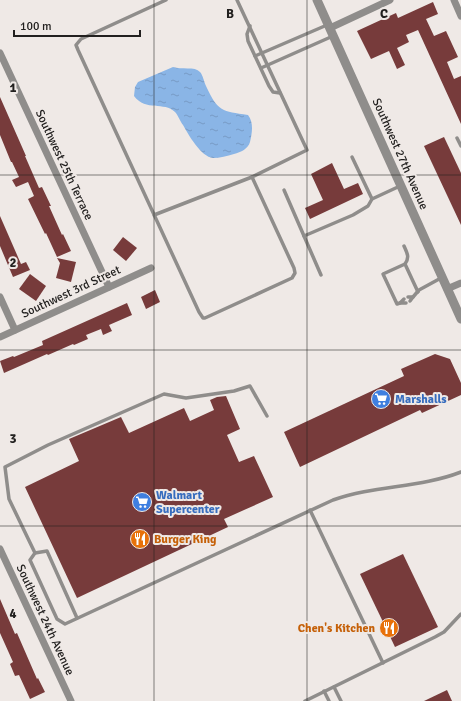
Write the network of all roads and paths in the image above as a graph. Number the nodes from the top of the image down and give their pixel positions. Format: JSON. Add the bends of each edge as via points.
{"nodes":[{"id":1,"x":166,"y":0,"type":"edge"},
{"id":2,"x":237,"y":0,"type":"edge"},
{"id":3,"x":316,"y":0,"type":"edge"},
{"id":4,"x":390,"y":0,"type":"edge"},
{"id":5,"x":454,"y":0,"type":"edge"},
{"id":6,"x":461,"y":16,"type":"edge"},
{"id":7,"x":250,"y":26,"type":"junction"},
{"id":8,"x":330,"y":29,"type":"junction"},
{"id":9,"x":0,"y":53,"type":"edge"},
{"id":10,"x":262,"y":53,"type":"junction"},
{"id":11,"x":255,"y":56,"type":"junction"},
{"id":12,"x":267,"y":65,"type":"junction"},
{"id":13,"x":261,"y":68,"type":"junction"},
{"id":14,"x":280,"y":93,"type":"junction"},
{"id":15,"x":457,"y":138,"type":"dead end"},
{"id":16,"x":461,"y":146,"type":"edge"},
{"id":17,"x":352,"y":157,"type":"dead end"},
{"id":18,"x":252,"y":177,"type":"junction"},
{"id":19,"x":401,"y":186,"type":"junction"},
{"id":20,"x":284,"y":190,"type":"dead end"},
{"id":21,"x":372,"y":199,"type":"junction"},
{"id":22,"x":154,"y":215,"type":"junction"},
{"id":23,"x":304,"y":236,"type":"junction"},
{"id":24,"x":404,"y":246,"type":"dead end"},
{"id":25,"x":405,"y":264,"type":"junction"},
{"id":26,"x":152,"y":268,"type":"dead end"},
{"id":27,"x":320,"y":274,"type":"dead end"},
{"id":28,"x":442,"y":277,"type":"junction"},
{"id":29,"x":461,"y":283,"type":"edge"},
{"id":30,"x":109,"y":287,"type":"junction"},
{"id":31,"x":447,"y":289,"type":"junction"},
{"id":32,"x":418,"y":292,"type":"junction"},
{"id":33,"x":0,"y":297,"type":"edge"},
{"id":34,"x":413,"y":297,"type":"junction"},
{"id":35,"x":400,"y":303,"type":"junction"},
{"id":36,"x":461,"y":319,"type":"edge"},
{"id":37,"x":15,"y":330,"type":"junction"},
{"id":38,"x":0,"y":337,"type":"edge"},
{"id":39,"x":267,"y":416,"type":"dead end"},
{"id":40,"x":461,"y":472,"type":"edge"},
{"id":41,"x":310,"y":510,"type":"junction"},
{"id":42,"x":0,"y":549,"type":"edge"},
{"id":43,"x":35,"y":552,"type":"junction"},
{"id":44,"x":461,"y":614,"type":"edge"},
{"id":45,"x":78,"y":618,"type":"junction"},
{"id":46,"x":383,"y":663,"type":"junction"},
{"id":47,"x":334,"y":687,"type":"junction"},
{"id":48,"x":324,"y":692,"type":"junction"},
{"id":49,"x":71,"y":701,"type":"edge"},
{"id":50,"x":305,"y":701,"type":"edge"},
{"id":51,"x":329,"y":701,"type":"edge"},
{"id":52,"x":341,"y":701,"type":"edge"}],
"edges":[{"from":1,"to":22,"type":"lane","via":[[81,39],[76,44]]},
{"from":2,"to":7,"type":"lane"},
{"from":3,"to":8,"type":"street","name":"Southwest 27th Avenue"},
{"from":4,"to":8,"type":"street"},
{"from":5,"to":6,"type":"street"},
{"from":7,"to":10,"type":"lane"},
{"from":7,"to":11,"type":"lane","via":[[248,41]]},
{"from":8,"to":10,"type":"lane"},
{"from":8,"to":12,"type":"lane"},
{"from":8,"to":19,"type":"street","name":"Southwest 27th Avenue"},
{"from":9,"to":30,"type":"street","name":"Southwest 25th Terrace"},
{"from":10,"to":11,"type":"lane"},
{"from":10,"to":12,"type":"lane"},
{"from":11,"to":13,"type":"lane"},
{"from":12,"to":13,"type":"lane"},
{"from":12,"to":14,"type":"lane"},
{"from":13,"to":14,"type":"lane","via":[[273,92]]},
{"from":14,"to":18,"type":"lane","via":[[307,150]]},
{"from":15,"to":16,"type":"lane"},
{"from":17,"to":21,"type":"lane"},
{"from":18,"to":22,"type":"lane"},
{"from":18,"to":22,"type":"lane","via":[[295,273],[292,278],[205,318],[201,316]]},
{"from":19,"to":21,"type":"lane"},
{"from":19,"to":28,"type":"street","name":"Southwest 27th Avenue"},
{"from":20,"to":23,"type":"lane"},
{"from":21,"to":23,"type":"lane","via":[[368,206],[354,215]]},
{"from":23,"to":27,"type":"lane"},
{"from":24,"to":25,"type":"lane","via":[[408,255]]},
{"from":25,"to":32,"type":"lane"},
{"from":25,"to":35,"type":"lane","via":[[384,274],[397,304]]},
{"from":26,"to":30,"type":"street","name":"Southwest 3rd Street"},
{"from":28,"to":31,"type":"street","name":"Southwest 27th Avenue"},
{"from":28,"to":32,"type":"lane"},
{"from":29,"to":31,"type":"street"},
{"from":30,"to":37,"type":"street","name":"Southwest 3rd Street"},
{"from":31,"to":36,"type":"street","name":"Southwest 27th Avenue"},
{"from":32,"to":34,"type":"lane"},
{"from":33,"to":37,"type":"street"},
{"from":34,"to":35,"type":"lane","via":[[406,298]]},
{"from":34,"to":35,"type":"lane","via":[[408,302]]},
{"from":37,"to":38,"type":"street","name":"Southwest 3rd Street"},
{"from":39,"to":43,"type":"lane","via":[[250,386],[186,398],[164,394],[48,445],[5,467],[9,499]]},
{"from":40,"to":41,"type":"lane","via":[[431,482],[349,494]]},
{"from":41,"to":45,"type":"lane"},
{"from":41,"to":46,"type":"lane"},
{"from":42,"to":49,"type":"street","name":"Southwest 24th Avenue"},
{"from":43,"to":45,"type":"lane","via":[[47,551]]},
{"from":43,"to":45,"type":"lane","via":[[30,560],[57,619],[65,624]]},
{"from":44,"to":46,"type":"lane","via":[[440,635]]},
{"from":46,"to":47,"type":"lane"},
{"from":47,"to":48,"type":"lane"},
{"from":47,"to":52,"type":"lane"},
{"from":48,"to":50,"type":"lane"},
{"from":48,"to":51,"type":"lane"}]}
